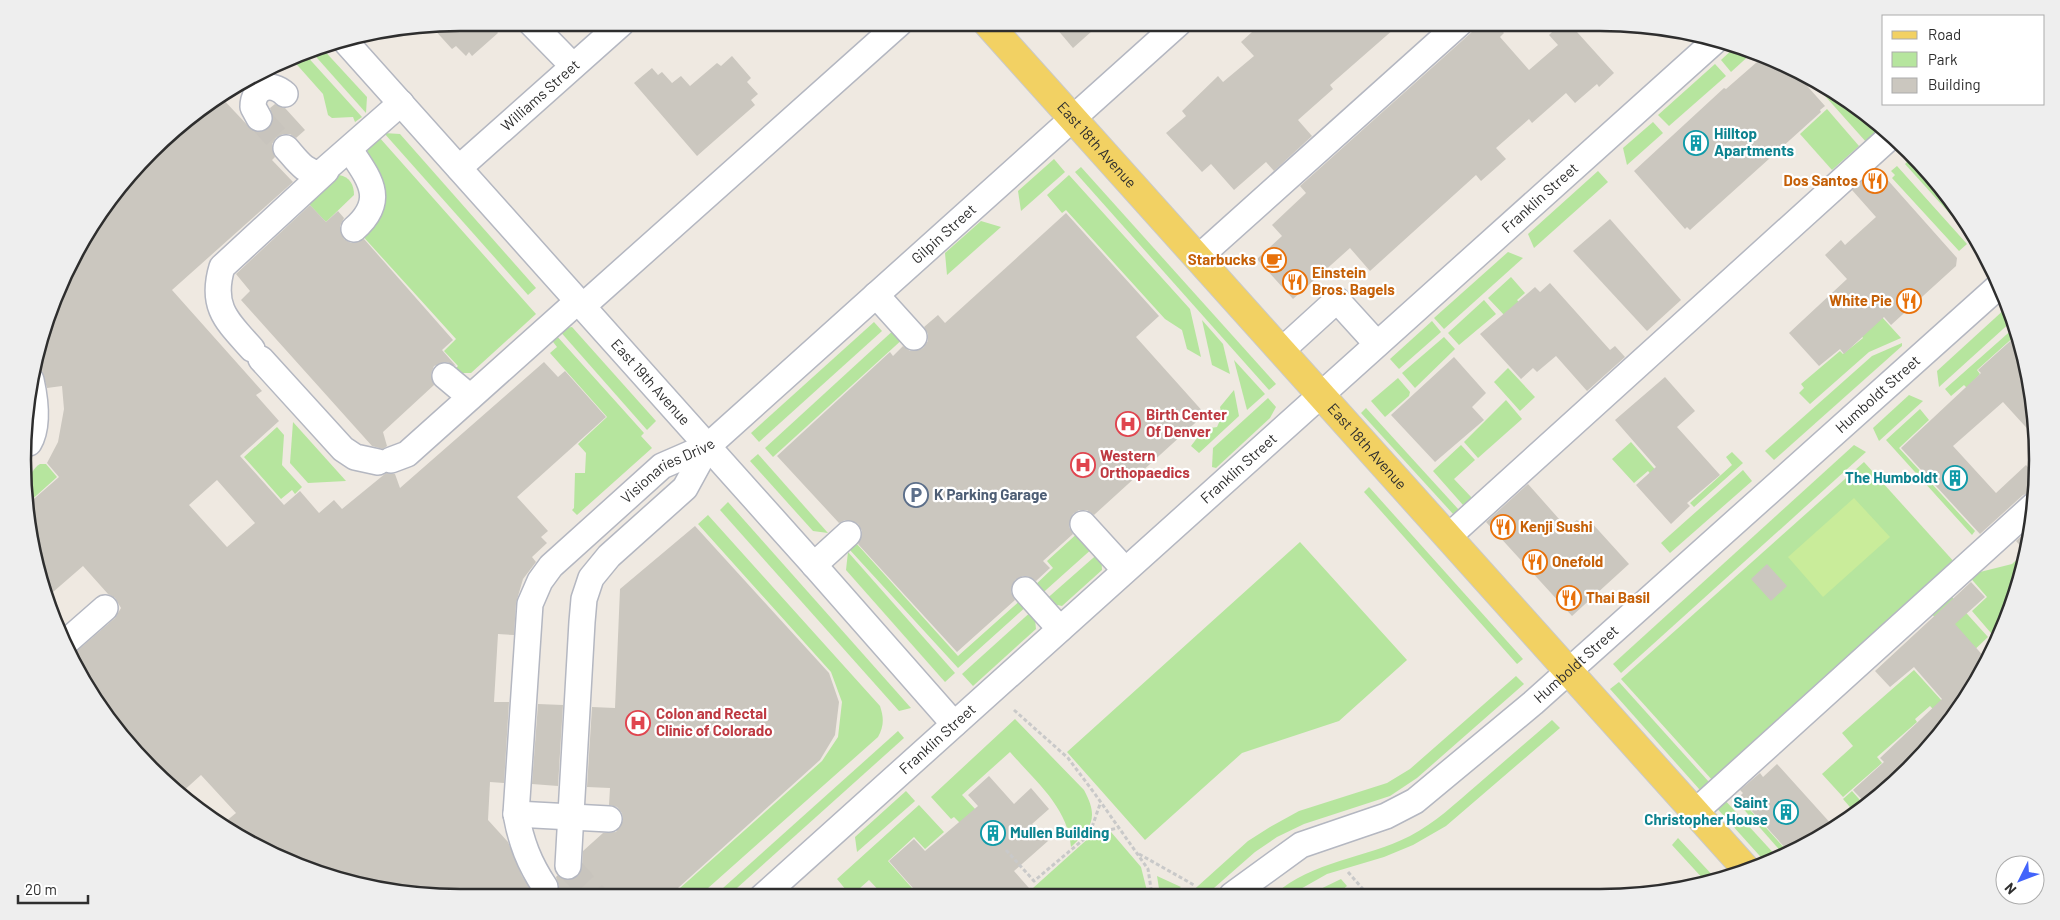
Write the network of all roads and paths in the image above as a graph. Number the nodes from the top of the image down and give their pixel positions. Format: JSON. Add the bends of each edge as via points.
{"nodes":[{"id":1,"x":540,"y":31,"type":"edge"},
{"id":2,"x":612,"y":31,"type":"edge"},
{"id":3,"x":890,"y":31,"type":"edge"},
{"id":4,"x":995,"y":31,"type":"edge"},
{"id":5,"x":1169,"y":31,"type":"edge"},
{"id":6,"x":1450,"y":31,"type":"edge"},
{"id":7,"x":349,"y":46,"type":"edge"},
{"id":8,"x":1710,"y":46,"type":"edge"},
{"id":9,"x":573,"y":66,"type":"junction"},
{"id":10,"x":286,"y":94,"type":"dead end"},
{"id":11,"x":400,"y":103,"type":"junction"},
{"id":12,"x":259,"y":118,"type":"tunnel mouth"},
{"id":13,"x":1073,"y":118,"type":"junction"},
{"id":14,"x":1886,"y":141,"type":"edge"},
{"id":15,"x":286,"y":148,"type":"tunnel mouth"},
{"id":16,"x":341,"y":156,"type":"junction"},
{"id":17,"x":459,"y":168,"type":"junction"},
{"id":18,"x":349,"y":223,"type":"dead end"},
{"id":19,"x":1198,"y":258,"type":"junction"},
{"id":20,"x":1994,"y":291,"type":"edge"},
{"id":21,"x":876,"y":295,"type":"junction"},
{"id":22,"x":580,"y":304,"type":"junction"},
{"id":23,"x":914,"y":337,"type":"dead end"},
{"id":24,"x":1377,"y":344,"type":"junction"},
{"id":25,"x":1281,"y":351,"type":"junction"},
{"id":26,"x":441,"y":379,"type":"dead end"},
{"id":27,"x":1320,"y":394,"type":"junction"},
{"id":28,"x":466,"y":401,"type":"junction"},
{"id":29,"x":34,"y":413,"type":"edge"},
{"id":30,"x":32,"y":438,"type":"edge"},
{"id":31,"x":708,"y":446,"type":"junction"},
{"id":32,"x":2025,"y":513,"type":"edge"},
{"id":33,"x":1084,"y":524,"type":"dead end"},
{"id":34,"x":848,"y":534,"type":"dead end"},
{"id":35,"x":1448,"y":537,"type":"junction"},
{"id":36,"x":814,"y":565,"type":"junction"},
{"id":37,"x":1125,"y":570,"type":"junction"},
{"id":38,"x":1025,"y":590,"type":"dead end"},
{"id":39,"x":105,"y":608,"type":"dead end"},
{"id":40,"x":1060,"y":629,"type":"junction"},
{"id":41,"x":70,"y":639,"type":"edge"},
{"id":42,"x":1568,"y":671,"type":"junction"},
{"id":43,"x":1014,"y":710,"type":"dead end"},
{"id":44,"x":954,"y":724,"type":"junction"},
{"id":45,"x":1100,"y":804,"type":"junction"},
{"id":46,"x":1694,"y":812,"type":"junction"},
{"id":47,"x":516,"y":814,"type":"junction"},
{"id":48,"x":571,"y":817,"type":"junction"},
{"id":49,"x":608,"y":819,"type":"dead end"},
{"id":50,"x":1118,"y":828,"type":"junction"},
{"id":51,"x":1090,"y":834,"type":"junction"},
{"id":52,"x":1006,"y":850,"type":"dead end"},
{"id":53,"x":1137,"y":853,"type":"junction"},
{"id":54,"x":1742,"y":864,"type":"edge"},
{"id":55,"x":568,"y":866,"type":"dead end"},
{"id":56,"x":1348,"y":872,"type":"dead end"},
{"id":57,"x":1194,"y":885,"type":"dead end"},
{"id":58,"x":545,"y":887,"type":"dead end"},
{"id":59,"x":770,"y":889,"type":"edge"},
{"id":60,"x":1151,"y":889,"type":"edge"},
{"id":61,"x":1240,"y":889,"type":"edge"},
{"id":62,"x":1363,"y":889,"type":"edge"}],
"edges":[{"from":1,"to":9,"type":"street"},
{"from":2,"to":9,"type":"street","name":"Williams Street"},
{"from":3,"to":22,"type":"street"},
{"from":4,"to":13,"type":"main road","name":"East 18th Avenue"},
{"from":5,"to":13,"type":"street","name":"Gilpin Street"},
{"from":6,"to":19,"type":"street"},
{"from":7,"to":11,"type":"street","name":"East 19th Avenue"},
{"from":8,"to":24,"type":"street","name":"Franklin Street"},
{"from":9,"to":17,"type":"street","name":"Williams Street"},
{"from":10,"to":12,"type":"street","via":[[276,87],[259,91],[253,107]]},
{"from":11,"to":16,"type":"street"},
{"from":11,"to":17,"type":"street","name":"East 19th Avenue"},
{"from":13,"to":19,"type":"main road","name":"East 18th Avenue"},
{"from":13,"to":21,"type":"street","name":"Gilpin Street"},
{"from":14,"to":35,"type":"street"},
{"from":15,"to":16,"type":"street","via":[[310,172],[321,173]]},
{"from":16,"to":18,"type":"street","via":[[370,183],[373,204],[367,216]]},
{"from":16,"to":28,"type":"street","via":[[222,267],[217,284],[217,301],[222,314],[343,449],[355,457],[384,461],[407,454]]},
{"from":17,"to":22,"type":"street","name":"East 19th Avenue"},
{"from":19,"to":25,"type":"main road","name":"East 18th Avenue"},
{"from":20,"to":42,"type":"street","name":"Humboldt Street"},
{"from":21,"to":23,"type":"street"},
{"from":21,"to":31,"type":"street","name":"Gilpin Street"},
{"from":22,"to":28,"type":"street"},
{"from":22,"to":31,"type":"street","name":"East 19th Avenue"},
{"from":24,"to":25,"type":"street","via":[[1337,300]]},
{"from":24,"to":27,"type":"street","name":"Franklin Street"},
{"from":25,"to":27,"type":"main road","name":"East 18th Avenue"},
{"from":26,"to":28,"type":"street"},
{"from":27,"to":35,"type":"main road","name":"East 18th Avenue"},
{"from":27,"to":37,"type":"street","name":"Franklin Street"},
{"from":29,"to":30,"type":"street"},
{"from":31,"to":36,"type":"street","name":"East 19th Avenue"},
{"from":31,"to":47,"type":"street","name":"Visionaries Drive","via":[[662,466],[551,566],[540,581],[530,604]]},
{"from":31,"to":48,"type":"street","name":"Visionaries Drive","via":[[685,488],[609,556],[591,578],[582,612]]},
{"from":32,"to":46,"type":"street"},
{"from":33,"to":37,"type":"street"},
{"from":34,"to":36,"type":"street"},
{"from":35,"to":42,"type":"main road","name":"East 18th Avenue"},
{"from":36,"to":44,"type":"street","name":"East 19th Avenue"},
{"from":37,"to":40,"type":"street","name":"Franklin Street"},
{"from":38,"to":40,"type":"street"},
{"from":39,"to":41,"type":"street"},
{"from":40,"to":44,"type":"street","name":"Franklin Street"},
{"from":42,"to":46,"type":"main road","name":"East 18th Avenue"},
{"from":42,"to":61,"type":"street","name":"Humboldt Street","via":[[1415,801],[1386,816],[1301,845]]},
{"from":43,"to":45,"type":"path","via":[[1068,758]]},
{"from":44,"to":59,"type":"street","name":"Franklin Street"},
{"from":45,"to":50,"type":"path"},
{"from":45,"to":51,"type":"path"},
{"from":46,"to":54,"type":"main road","name":"East 18th Avenue"},
{"from":47,"to":48,"type":"street"},
{"from":47,"to":58,"type":"street","name":"Visionaries Drive","via":[[529,862]]},
{"from":48,"to":49,"type":"street"},
{"from":48,"to":55,"type":"street","name":"Visionaries Drive"},
{"from":50,"to":51,"type":"path"},
{"from":50,"to":53,"type":"path"},
{"from":51,"to":52,"type":"path","via":[[1034,881]]},
{"from":53,"to":57,"type":"path"},
{"from":53,"to":60,"type":"path","via":[[1148,869]]},
{"from":56,"to":62,"type":"path"}]}
